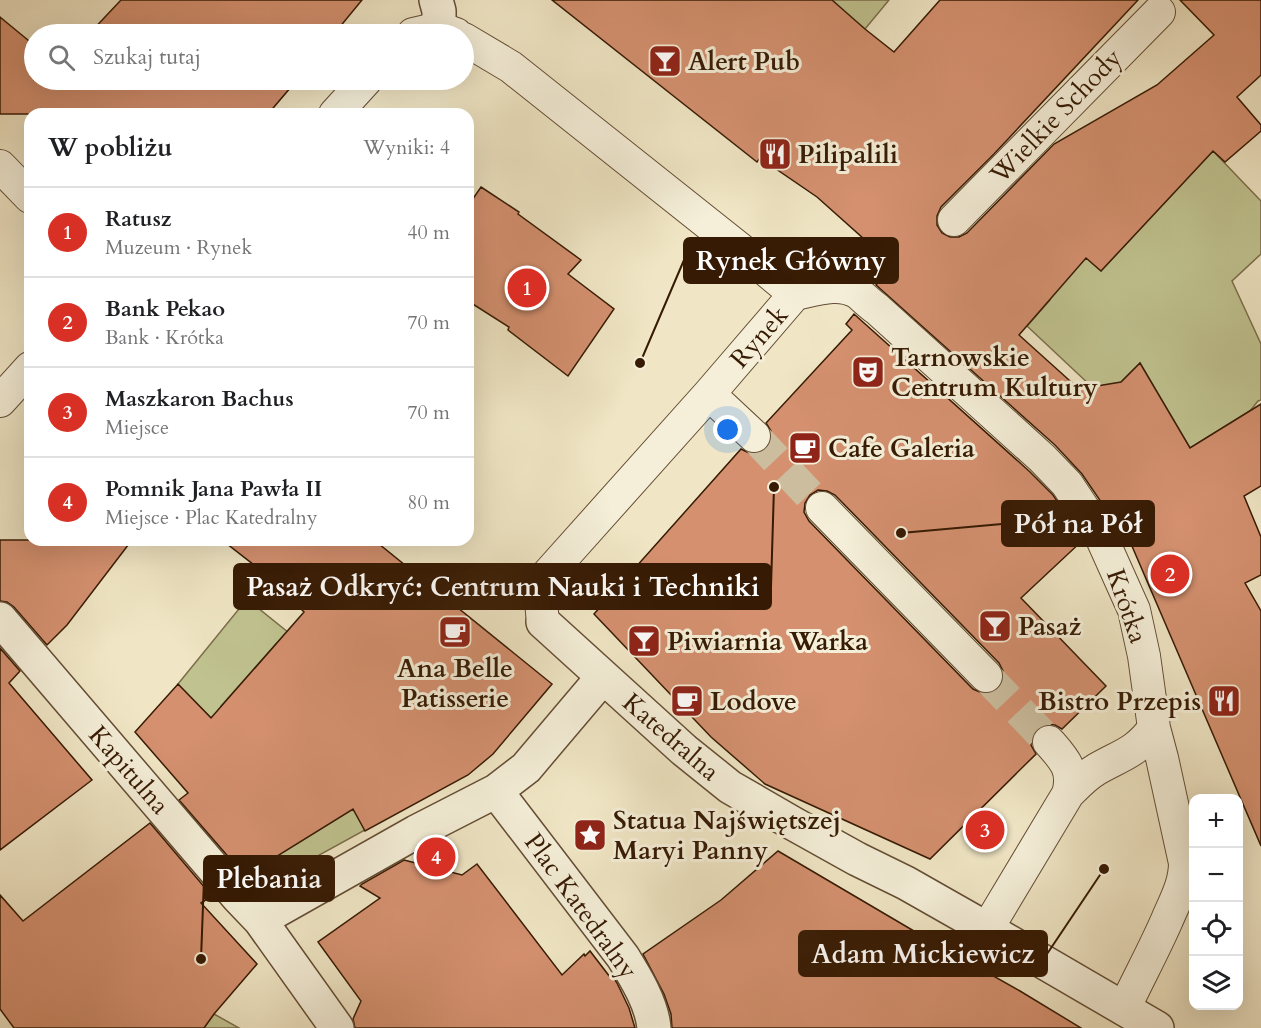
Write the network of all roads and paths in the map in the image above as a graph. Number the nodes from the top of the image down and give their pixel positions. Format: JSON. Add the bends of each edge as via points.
{"nodes":[{"id":1,"x":1159,"y":12,"type":"dead end"},
{"id":2,"x":474,"y":46,"type":"edge"},
{"id":3,"x":357,"y":90,"type":"edge"},
{"id":4,"x":340,"y":108,"type":"edge"},
{"id":5,"x":0,"y":166,"type":"edge"},
{"id":6,"x":24,"y":190,"type":"edge"},
{"id":7,"x":954,"y":220,"type":"dead end"},
{"id":8,"x":795,"y":294,"type":"junction"},
{"id":9,"x":24,"y":375,"type":"edge"},
{"id":10,"x":709,"y":394,"type":"junction"},
{"id":11,"x":0,"y":401,"type":"edge"},
{"id":12,"x":754,"y":436,"type":"tunnel mouth"},
{"id":13,"x":822,"y":508,"type":"tunnel mouth"},
{"id":14,"x":0,"y":619,"type":"edge"},
{"id":15,"x":543,"y":622,"type":"joint"},
{"id":16,"x":986,"y":676,"type":"tunnel mouth"},
{"id":17,"x":603,"y":677,"type":"junction"},
{"id":18,"x":1154,"y":728,"type":"junction"},
{"id":19,"x":1049,"y":742,"type":"tunnel mouth"},
{"id":20,"x":496,"y":791,"type":"junction"},
{"id":21,"x":1068,"y":794,"type":"junction"},
{"id":22,"x":261,"y":920,"type":"junction"},
{"id":23,"x":987,"y":929,"type":"junction"},
{"id":24,"x":1124,"y":1009,"type":"junction"},
{"id":25,"x":337,"y":1028,"type":"edge"},
{"id":26,"x":654,"y":1028,"type":"edge"},
{"id":27,"x":1157,"y":1028,"type":"edge"}],
"edges":[{"from":1,"to":7,"type":"street","name":"Wielkie Schody"},
{"from":2,"to":8,"type":"street","name":"Rynek","via":[[511,67]]},
{"from":3,"to":4,"type":"street"},
{"from":5,"to":6,"type":"street"},
{"from":8,"to":10,"type":"street","name":"Rynek"},
{"from":8,"to":18,"type":"street","name":"Krótka","via":[[828,287],[856,292],[1067,484],[1099,532],[1134,610]]},
{"from":9,"to":11,"type":"street"},
{"from":10,"to":12,"type":"street"},
{"from":10,"to":15,"type":"street","name":"Rynek","via":[[548,574],[541,594]]},
{"from":13,"to":16,"type":"street"},
{"from":14,"to":22,"type":"street","name":"Kapitulna"},
{"from":15,"to":17,"type":"street","name":"Katedralna"},
{"from":17,"to":20,"type":"street","via":[[526,768]]},
{"from":17,"to":23,"type":"street","name":"Katedralna","via":[[730,788]]},
{"from":18,"to":21,"type":"street","via":[[1135,749],[1084,778]]},
{"from":18,"to":24,"type":"street","name":"Krótka","via":[[1185,872],[1161,934]]},
{"from":19,"to":21,"type":"street","via":[[1069,768]]},
{"from":20,"to":22,"type":"street"},
{"from":20,"to":26,"type":"street","name":"Plac Katedralny","via":[[623,957],[653,1017]]},
{"from":21,"to":23,"type":"street"},
{"from":22,"to":25,"type":"street"},
{"from":23,"to":24,"type":"street","name":"Katedralna"},
{"from":24,"to":27,"type":"street","name":"Katedralna"}]}
